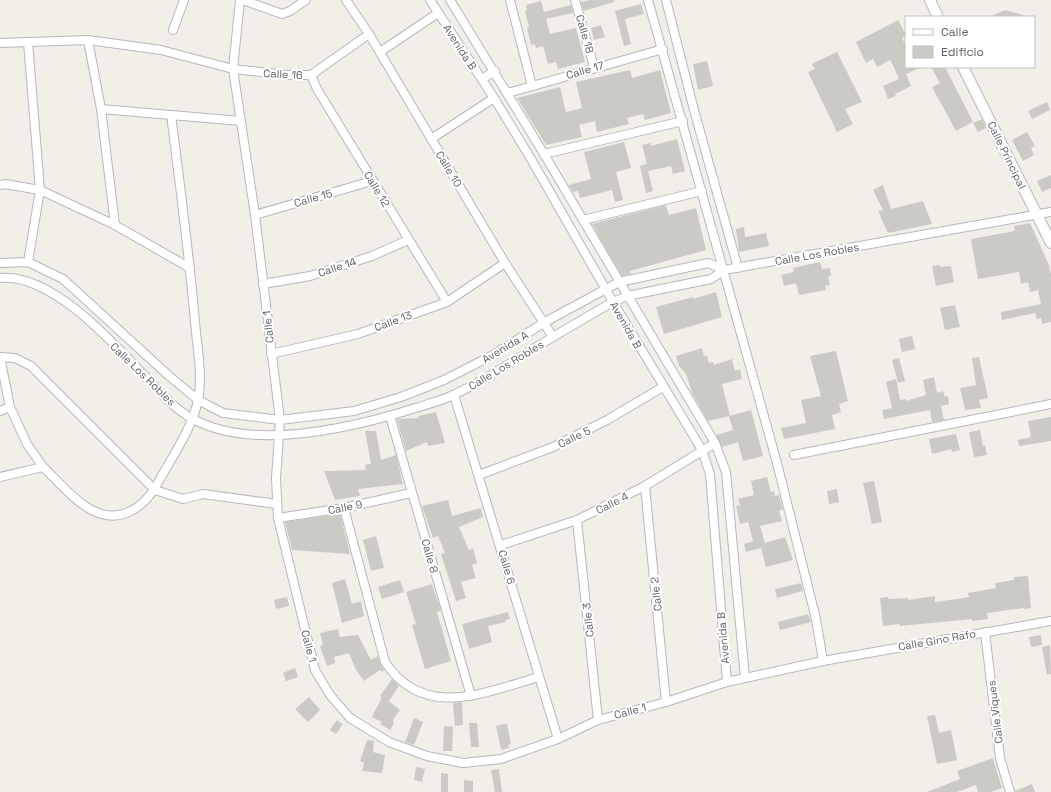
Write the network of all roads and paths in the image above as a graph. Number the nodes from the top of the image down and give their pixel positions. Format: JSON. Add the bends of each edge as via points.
{"nodes":[{"id":1,"x":184,"y":0,"type":"edge"},
{"id":2,"x":240,"y":0,"type":"edge"},
{"id":3,"x":243,"y":0,"type":"edge"},
{"id":4,"x":306,"y":0,"type":"edge"},
{"id":5,"x":430,"y":0,"type":"edge"},
{"id":6,"x":450,"y":0,"type":"edge"},
{"id":7,"x":510,"y":0,"type":"edge"},
{"id":8,"x":575,"y":0,"type":"edge"},
{"id":9,"x":648,"y":0,"type":"edge"},
{"id":10,"x":666,"y":0,"type":"edge"},
{"id":11,"x":930,"y":0,"type":"edge"},
{"id":12,"x":349,"y":1,"type":"edge"},
{"id":13,"x":438,"y":12,"type":"junction"},
{"id":14,"x":938,"y":16,"type":"edge"},
{"id":15,"x":172,"y":30,"type":"dead end"},
{"id":16,"x":369,"y":34,"type":"junction"},
{"id":17,"x":88,"y":40,"type":"junction"},
{"id":18,"x":28,"y":42,"type":"junction"},
{"id":19,"x":0,"y":43,"type":"edge"},
{"id":20,"x":663,"y":49,"type":"junction"},
{"id":21,"x":380,"y":52,"type":"junction"},
{"id":22,"x":594,"y":67,"type":"junction"},
{"id":23,"x":964,"y":68,"type":"edge"},
{"id":24,"x":233,"y":69,"type":"junction"},
{"id":25,"x":495,"y":71,"type":"junction"},
{"id":26,"x":311,"y":75,"type":"junction"},
{"id":27,"x":482,"y":79,"type":"junction"},
{"id":28,"x":532,"y":86,"type":"junction"},
{"id":29,"x":508,"y":93,"type":"junction"},
{"id":30,"x":494,"y":98,"type":"junction"},
{"id":31,"x":101,"y":109,"type":"junction"},
{"id":32,"x":171,"y":115,"type":"junction"},
{"id":33,"x":241,"y":121,"type":"junction"},
{"id":34,"x":683,"y":121,"type":"junction"},
{"id":35,"x":432,"y":139,"type":"junction"},
{"id":36,"x":544,"y":154,"type":"junction"},
{"id":37,"x":372,"y":181,"type":"junction"},
{"id":38,"x":0,"y":185,"type":"edge"},
{"id":39,"x":40,"y":190,"type":"junction"},
{"id":40,"x":702,"y":191,"type":"junction"},
{"id":41,"x":1051,"y":212,"type":"edge"},
{"id":42,"x":255,"y":215,"type":"junction"},
{"id":43,"x":1037,"y":215,"type":"junction"},
{"id":44,"x":583,"y":220,"type":"junction"},
{"id":45,"x":115,"y":225,"type":"junction"},
{"id":46,"x":408,"y":240,"type":"junction"},
{"id":47,"x":1051,"y":243,"type":"edge"},
{"id":48,"x":28,"y":262,"type":"junction"},
{"id":49,"x":1,"y":263,"type":"edge"},
{"id":50,"x":505,"y":263,"type":"junction"},
{"id":51,"x":190,"y":268,"type":"junction"},
{"id":52,"x":738,"y":268,"type":"junction"},
{"id":53,"x":724,"y":270,"type":"junction"},
{"id":54,"x":1,"y":277,"type":"edge"},
{"id":55,"x":619,"y":282,"type":"junction"},
{"id":56,"x":263,"y":284,"type":"junction"},
{"id":57,"x":606,"y":289,"type":"junction"},
{"id":58,"x":627,"y":296,"type":"junction"},
{"id":59,"x":447,"y":302,"type":"junction"},
{"id":60,"x":613,"y":302,"type":"junction"},
{"id":61,"x":545,"y":322,"type":"junction"},
{"id":62,"x":554,"y":337,"type":"junction"},
{"id":63,"x":271,"y":354,"type":"junction"},
{"id":64,"x":0,"y":357,"type":"edge"},
{"id":65,"x":663,"y":387,"type":"junction"},
{"id":66,"x":454,"y":395,"type":"junction"},
{"id":67,"x":198,"y":400,"type":"junction"},
{"id":68,"x":1051,"y":404,"type":"edge"},
{"id":69,"x":10,"y":408,"type":"junction"},
{"id":70,"x":0,"y":411,"type":"edge"},
{"id":71,"x":390,"y":416,"type":"junction"},
{"id":72,"x":192,"y":419,"type":"junction"},
{"id":73,"x":280,"y":420,"type":"junction"},
{"id":74,"x":280,"y":436,"type":"junction"},
{"id":75,"x":715,"y":443,"type":"junction"},
{"id":76,"x":702,"y":450,"type":"junction"},
{"id":77,"x":794,"y":455,"type":"dead end"},
{"id":78,"x":43,"y":467,"type":"junction"},
{"id":79,"x":479,"y":474,"type":"junction"},
{"id":80,"x":0,"y":476,"type":"edge"},
{"id":81,"x":645,"y":486,"type":"junction"},
{"id":82,"x":155,"y":490,"type":"junction"},
{"id":83,"x":411,"y":493,"type":"junction"},
{"id":84,"x":277,"y":504,"type":"junction"},
{"id":85,"x":344,"y":508,"type":"junction"},
{"id":86,"x":278,"y":518,"type":"junction"},
{"id":87,"x":577,"y":520,"type":"junction"},
{"id":88,"x":501,"y":545,"type":"junction"},
{"id":89,"x":1051,"y":621,"type":"edge"},
{"id":90,"x":985,"y":632,"type":"junction"},
{"id":91,"x":823,"y":661,"type":"junction"},
{"id":92,"x":540,"y":677,"type":"junction"},
{"id":93,"x":745,"y":678,"type":"junction"},
{"id":94,"x":727,"y":682,"type":"junction"},
{"id":95,"x":471,"y":696,"type":"junction"},
{"id":96,"x":666,"y":702,"type":"junction"},
{"id":97,"x":598,"y":720,"type":"junction"},
{"id":98,"x":558,"y":739,"type":"junction"},
{"id":99,"x":1010,"y":792,"type":"edge"}],
"edges":[{"from":1,"to":15,"type":"street"},
{"from":2,"to":24,"type":"street","name":"Calle 1"},
{"from":3,"to":4,"type":"street","via":[[282,14]]},
{"from":5,"to":13,"type":"street","name":"Avenida B"},
{"from":6,"to":25,"type":"street","name":"Avenida B"},
{"from":7,"to":28,"type":"street"},
{"from":8,"to":22,"type":"street","name":"Calle 18"},
{"from":9,"to":20,"type":"street"},
{"from":10,"to":52,"type":"street"},
{"from":11,"to":14,"type":"street"},
{"from":12,"to":16,"type":"street","name":"Calle 10"},
{"from":13,"to":21,"type":"street"},
{"from":13,"to":27,"type":"street","name":"Avenida B"},
{"from":16,"to":21,"type":"street","name":"Calle 10"},
{"from":16,"to":26,"type":"street","name":"Calle 16"},
{"from":17,"to":18,"type":"street","name":"Calle 16"},
{"from":17,"to":24,"type":"street","name":"Calle 16","via":[[161,50]]},
{"from":17,"to":31,"type":"street"},
{"from":18,"to":19,"type":"street","name":"Calle 16"},
{"from":18,"to":39,"type":"street"},
{"from":20,"to":22,"type":"street","name":"Calle 17"},
{"from":20,"to":34,"type":"street"},
{"from":21,"to":35,"type":"street","name":"Calle 10"},
{"from":22,"to":28,"type":"street","name":"Calle 17"},
{"from":23,"to":43,"type":"street","name":"Calle Principal"},
{"from":24,"to":26,"type":"street","name":"Calle 16"},
{"from":24,"to":33,"type":"street","name":"Calle 1"},
{"from":25,"to":27,"type":"street"},
{"from":25,"to":29,"type":"street","name":"Avenida B"},
{"from":26,"to":37,"type":"street","name":"Calle 12"},
{"from":27,"to":30,"type":"street","name":"Avenida B"},
{"from":28,"to":29,"type":"street","name":"Calle 17"},
{"from":29,"to":36,"type":"street","name":"Avenida B"},
{"from":30,"to":35,"type":"street"},
{"from":30,"to":57,"type":"street","name":"Avenida B"},
{"from":31,"to":32,"type":"street"},
{"from":31,"to":45,"type":"street"},
{"from":32,"to":33,"type":"street"},
{"from":32,"to":51,"type":"street"},
{"from":33,"to":42,"type":"street","name":"Calle 1"},
{"from":34,"to":36,"type":"street"},
{"from":34,"to":40,"type":"street"},
{"from":35,"to":50,"type":"street","name":"Calle 10"},
{"from":36,"to":44,"type":"street","name":"Avenida B"},
{"from":37,"to":42,"type":"street","name":"Calle 15"},
{"from":37,"to":46,"type":"street","name":"Calle 12"},
{"from":38,"to":39,"type":"street"},
{"from":39,"to":45,"type":"street"},
{"from":39,"to":48,"type":"street"},
{"from":40,"to":44,"type":"street"},
{"from":40,"to":53,"type":"street"},
{"from":41,"to":43,"type":"street","name":"Calle Los Robles"},
{"from":42,"to":56,"type":"street","name":"Calle 1"},
{"from":43,"to":47,"type":"street","name":"Calle Principal"},
{"from":43,"to":52,"type":"street","name":"Calle Los Robles"},
{"from":44,"to":55,"type":"street","name":"Avenida B"},
{"from":45,"to":51,"type":"street"},
{"from":46,"to":56,"type":"street","name":"Calle 14","via":[[372,256],[310,276]]},
{"from":46,"to":59,"type":"street","name":"Calle 12"},
{"from":48,"to":49,"type":"street"},
{"from":48,"to":67,"type":"street","name":"Avenida A","via":[[63,279]]},
{"from":49,"to":54,"type":"street"},
{"from":50,"to":59,"type":"street","name":"Calle 13"},
{"from":50,"to":61,"type":"street","name":"Calle 10"},
{"from":51,"to":67,"type":"street","via":[[199,371]]},
{"from":52,"to":53,"type":"street","name":"Calle Los Robles"},
{"from":53,"to":55,"type":"street","name":"Avenida A","via":[[708,263]]},
{"from":53,"to":58,"type":"street","name":"Calle Los Robles","via":[[711,278]]},
{"from":53,"to":91,"type":"street","via":[[777,463],[816,619]]},
{"from":54,"to":72,"type":"street","name":"Calle Los Robles","via":[[45,287],[72,306],[165,398]]},
{"from":55,"to":57,"type":"street","name":"Avenida A"},
{"from":55,"to":58,"type":"street","name":"Avenida B"},
{"from":56,"to":63,"type":"street","name":"Calle 1"},
{"from":57,"to":60,"type":"street","name":"Avenida B"},
{"from":57,"to":61,"type":"street","name":"Avenida A"},
{"from":58,"to":60,"type":"street","name":"Calle Los Robles"},
{"from":58,"to":75,"type":"street","name":"Avenida B"},
{"from":59,"to":63,"type":"street","name":"Calle 13","via":[[358,334]]},
{"from":60,"to":62,"type":"street","name":"Calle Los Robles"},
{"from":60,"to":65,"type":"street","name":"Avenida B"},
{"from":61,"to":62,"type":"street","name":"Calle 10"},
{"from":61,"to":73,"type":"street","name":"Avenida A","via":[[493,355],[444,380],[401,397],[354,411]]},
{"from":62,"to":66,"type":"street","name":"Calle Los Robles"},
{"from":63,"to":73,"type":"street","name":"Calle 1"},
{"from":64,"to":69,"type":"street"},
{"from":64,"to":82,"type":"street","via":[[15,358],[31,366]]},
{"from":65,"to":76,"type":"street","name":"Avenida B"},
{"from":65,"to":79,"type":"street","name":"Calle 5","via":[[607,420],[553,447]]},
{"from":66,"to":71,"type":"street","name":"Calle Los Robles"},
{"from":66,"to":79,"type":"street","name":"Calle 6"},
{"from":67,"to":72,"type":"street"},
{"from":67,"to":73,"type":"street","name":"Avenida A","via":[[223,413]]},
{"from":68,"to":77,"type":"street"},
{"from":69,"to":70,"type":"street"},
{"from":69,"to":78,"type":"street","via":[[27,444]]},
{"from":71,"to":74,"type":"street","name":"Calle Los Robles"},
{"from":71,"to":83,"type":"street","name":"Calle 8"},
{"from":72,"to":74,"type":"street","name":"Calle Los Robles","via":[[214,428],[240,434]]},
{"from":72,"to":82,"type":"street"},
{"from":73,"to":74,"type":"street","name":"Calle 1"},
{"from":74,"to":84,"type":"street","name":"Calle 1","via":[[276,478]]},
{"from":75,"to":76,"type":"street","name":"Calle 4"},
{"from":75,"to":93,"type":"street","name":"Avenida B","via":[[726,472]]},
{"from":76,"to":81,"type":"street","name":"Calle 4"},
{"from":76,"to":94,"type":"street","name":"Avenida B","via":[[710,474]]},
{"from":78,"to":80,"type":"street"},
{"from":78,"to":82,"type":"street","via":[[85,506],[104,516],[118,516],[136,510]]},
{"from":79,"to":88,"type":"street","name":"Calle 6"},
{"from":81,"to":87,"type":"street","name":"Calle 4"},
{"from":81,"to":96,"type":"street","name":"Calle 2"},
{"from":82,"to":84,"type":"street","via":[[183,499],[203,494]]},
{"from":83,"to":85,"type":"street","name":"Calle 9"},
{"from":83,"to":95,"type":"street","name":"Calle 8"},
{"from":84,"to":86,"type":"street","name":"Calle 1"},
{"from":85,"to":86,"type":"street","name":"Calle 9"},
{"from":85,"to":95,"type":"street","via":[[385,662],[394,676],[413,690],[446,699]]},
{"from":86,"to":98,"type":"street","name":"Calle 1","via":[[315,670],[330,695],[350,718],[389,742],[427,756],[463,763],[501,760]]},
{"from":87,"to":88,"type":"street","name":"Calle 4"},
{"from":87,"to":97,"type":"street","name":"Calle 3"},
{"from":88,"to":92,"type":"street","name":"Calle 6"},
{"from":89,"to":90,"type":"street","name":"Calle Gino Rafo"},
{"from":90,"to":91,"type":"street","name":"Calle Gino Rafo"},
{"from":90,"to":99,"type":"street","name":"Calle Viques","via":[[1000,758]]},
{"from":91,"to":93,"type":"street","name":"Calle 1"},
{"from":92,"to":95,"type":"street"},
{"from":92,"to":98,"type":"street","name":"Calle 6"},
{"from":93,"to":94,"type":"street","name":"Calle 1"},
{"from":94,"to":96,"type":"street","name":"Calle 1"},
{"from":96,"to":97,"type":"street","name":"Calle 1"},
{"from":97,"to":98,"type":"street","name":"Calle 1"}]}
